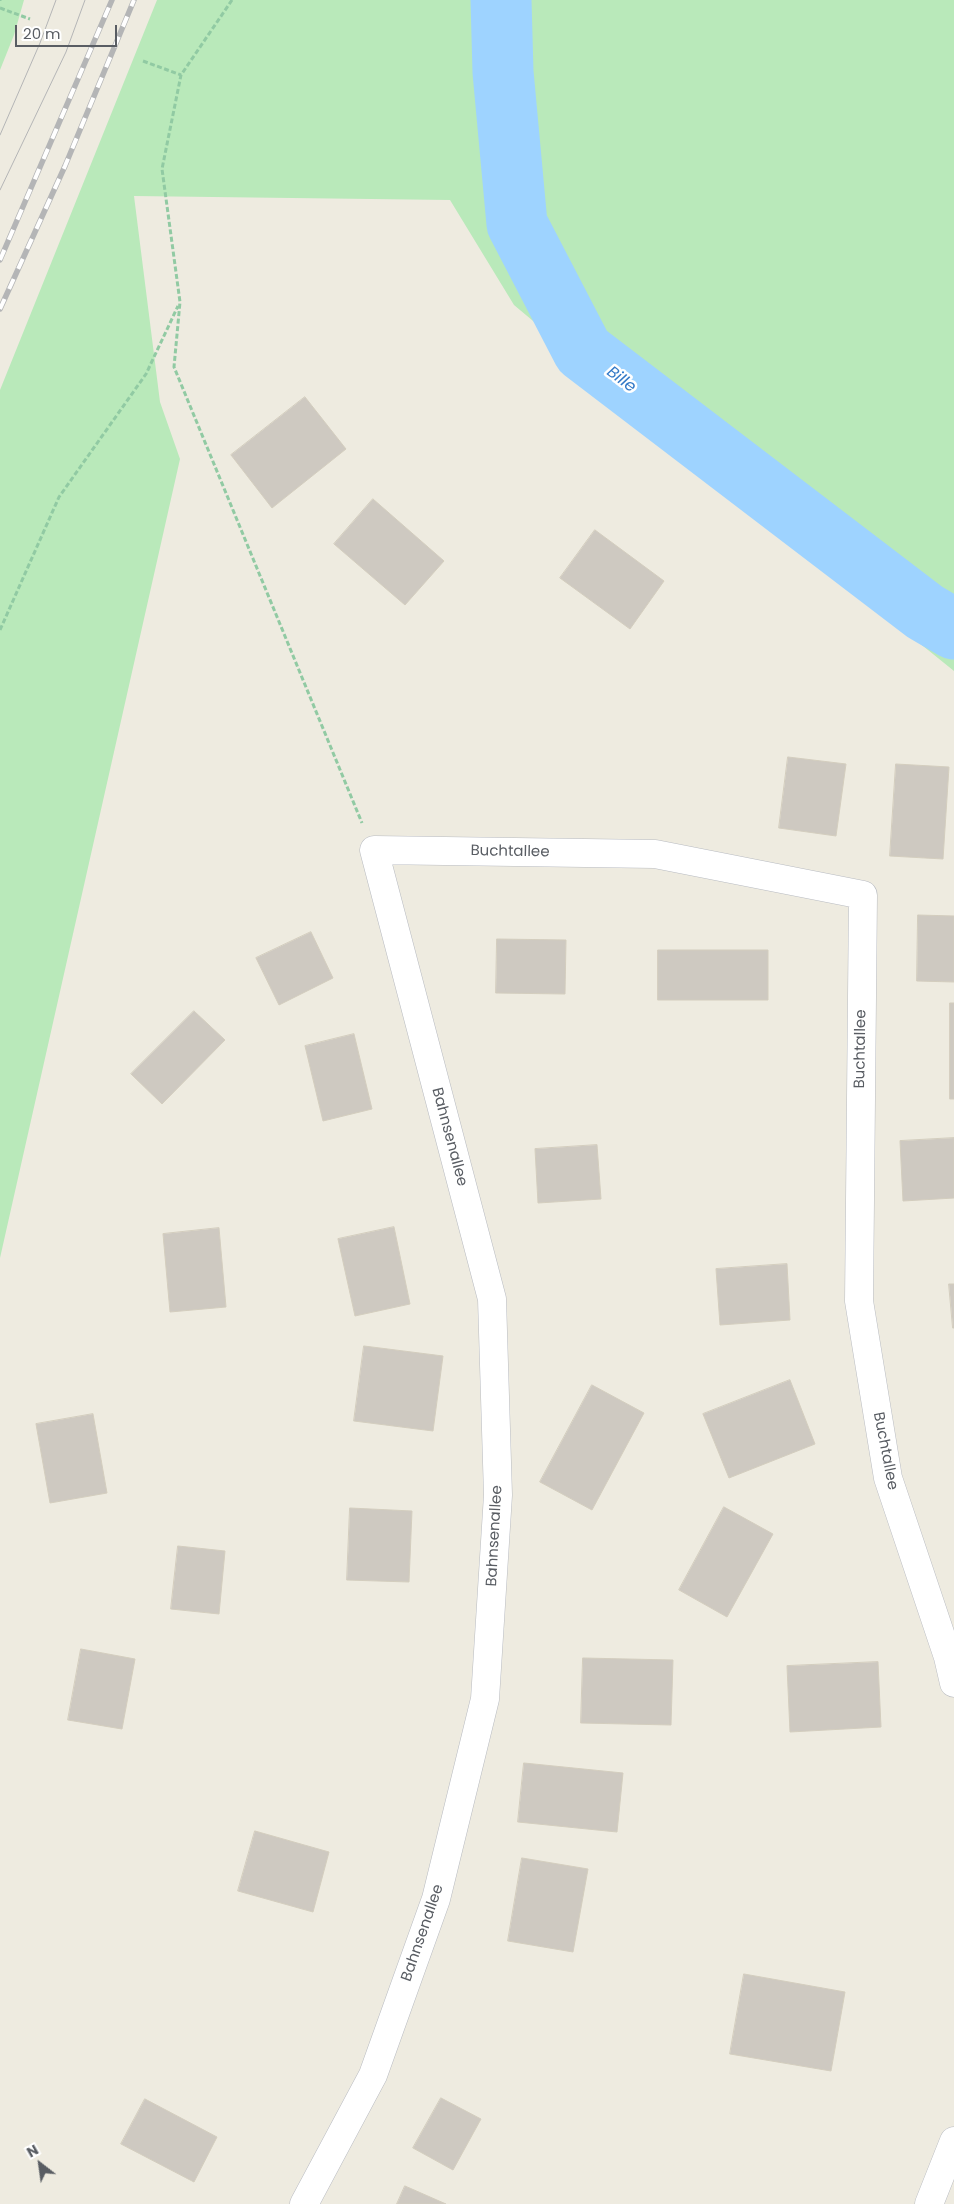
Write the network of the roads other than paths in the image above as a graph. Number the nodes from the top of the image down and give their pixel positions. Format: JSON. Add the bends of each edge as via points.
{"nodes":[{"id":1,"x":374,"y":850,"type":"joint"},
{"id":2,"x":954,"y":1683,"type":"edge"},
{"id":3,"x":954,"y":2141,"type":"edge"},
{"id":4,"x":304,"y":2204,"type":"edge"},
{"id":5,"x":928,"y":2204,"type":"edge"}],
"edges":[{"from":1,"to":2,"type":"street","name":"Buchtallee","via":[[654,854],[863,895],[859,1301],[888,1478]]},
{"from":1,"to":4,"type":"street","name":"Bahnsenallee","via":[[492,1299],[498,1495],[485,1699],[436,1899],[373,2075]]},
{"from":3,"to":5,"type":"street"}]}
